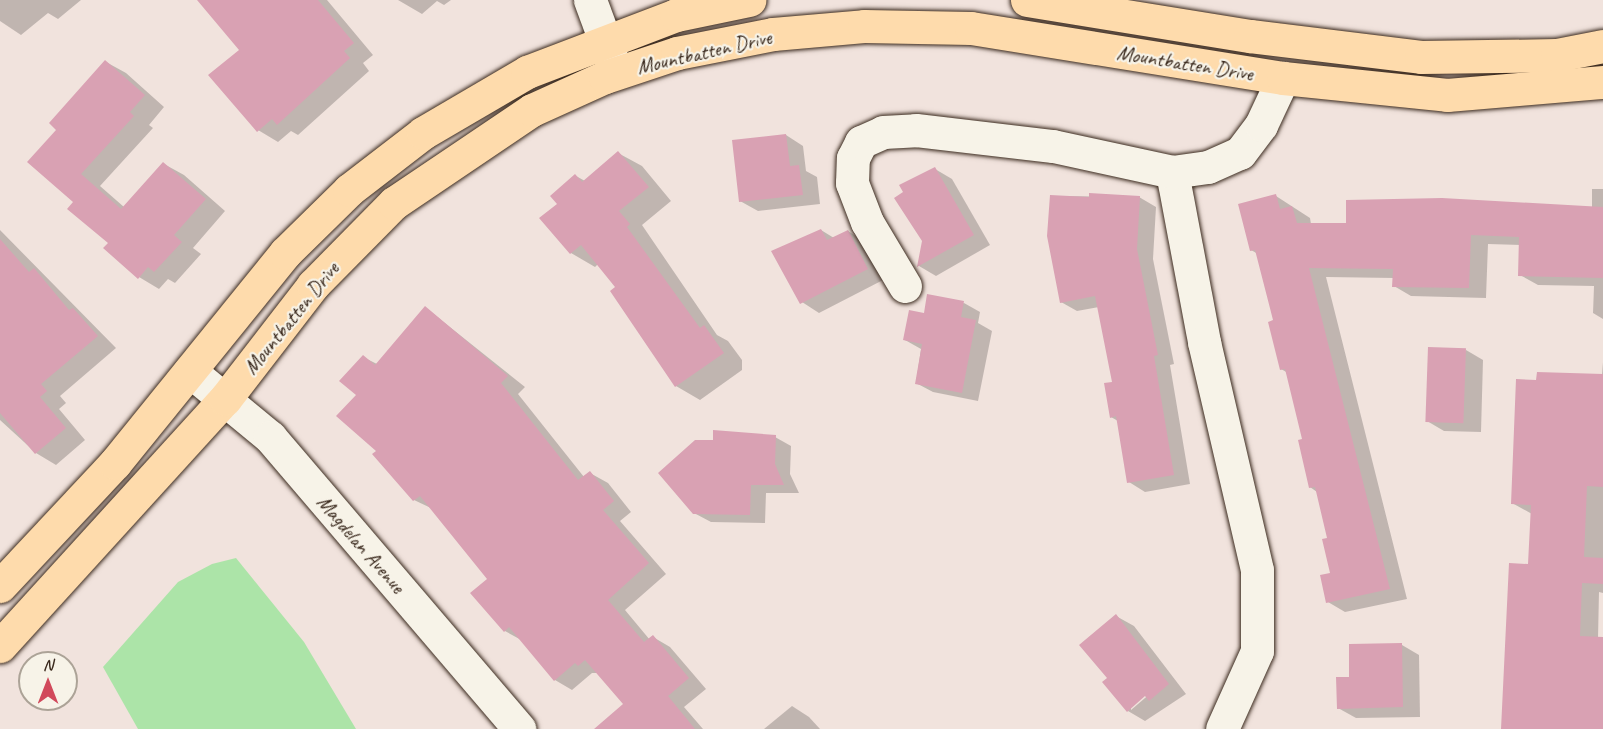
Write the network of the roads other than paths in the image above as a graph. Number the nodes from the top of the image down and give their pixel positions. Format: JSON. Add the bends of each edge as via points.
{"nodes":[{"id":1,"x":590,"y":0,"type":"edge"},
{"id":2,"x":749,"y":0,"type":"edge"},
{"id":3,"x":1027,"y":0,"type":"edge"},
{"id":4,"x":603,"y":40,"type":"junction"},
{"id":5,"x":1603,"y":46,"type":"edge"},
{"id":6,"x":617,"y":73,"type":"junction"},
{"id":7,"x":1283,"y":78,"type":"junction"},
{"id":8,"x":1603,"y":82,"type":"edge"},
{"id":9,"x":1172,"y":172,"type":"junction"},
{"id":10,"x":905,"y":286,"type":"dead end"},
{"id":11,"x":190,"y":371,"type":"junction"},
{"id":12,"x":225,"y":399,"type":"junction"},
{"id":13,"x":0,"y":586,"type":"edge"},
{"id":14,"x":0,"y":646,"type":"edge"},
{"id":15,"x":519,"y":729,"type":"edge"},
{"id":16,"x":1222,"y":729,"type":"edge"}],
"edges":[{"from":1,"to":4,"type":"street"},
{"from":2,"to":4,"type":"main road","name":"Mountbatten Drive","via":[[676,15]]},
{"from":3,"to":5,"type":"main road","name":"Mountbatten Drive","via":[[1250,36],[1421,57],[1557,55]]},
{"from":4,"to":6,"type":"street"},
{"from":4,"to":11,"type":"main road","name":"Mountbatten Drive","via":[[527,72],[423,133],[349,190],[285,253]]},
{"from":6,"to":7,"type":"main road","name":"Mountbatten Drive","via":[[677,53],[773,34],[864,26],[971,28]]},
{"from":6,"to":12,"type":"main road","name":"Mountbatten Drive","via":[[532,110],[394,202],[313,285]]},
{"from":7,"to":8,"type":"main road","name":"Mountbatten Drive","via":[[1448,95]]},
{"from":7,"to":9,"type":"street","via":[[1262,125],[1240,153],[1208,167]]},
{"from":9,"to":10,"type":"street","via":[[1053,146],[916,130],[883,132],[861,142],[853,158],[852,183],[867,222]]},
{"from":9,"to":16,"type":"street","via":[[1204,342],[1257,570],[1257,651]]},
{"from":11,"to":12,"type":"street","name":"Magdelan Avenue"},
{"from":11,"to":13,"type":"main road","name":"Mountbatten Drive","via":[[115,464]]},
{"from":12,"to":14,"type":"main road","name":"Mountbatten Drive"},
{"from":12,"to":15,"type":"street","name":"Magdelan Avenue","via":[[270,437]]}]}
